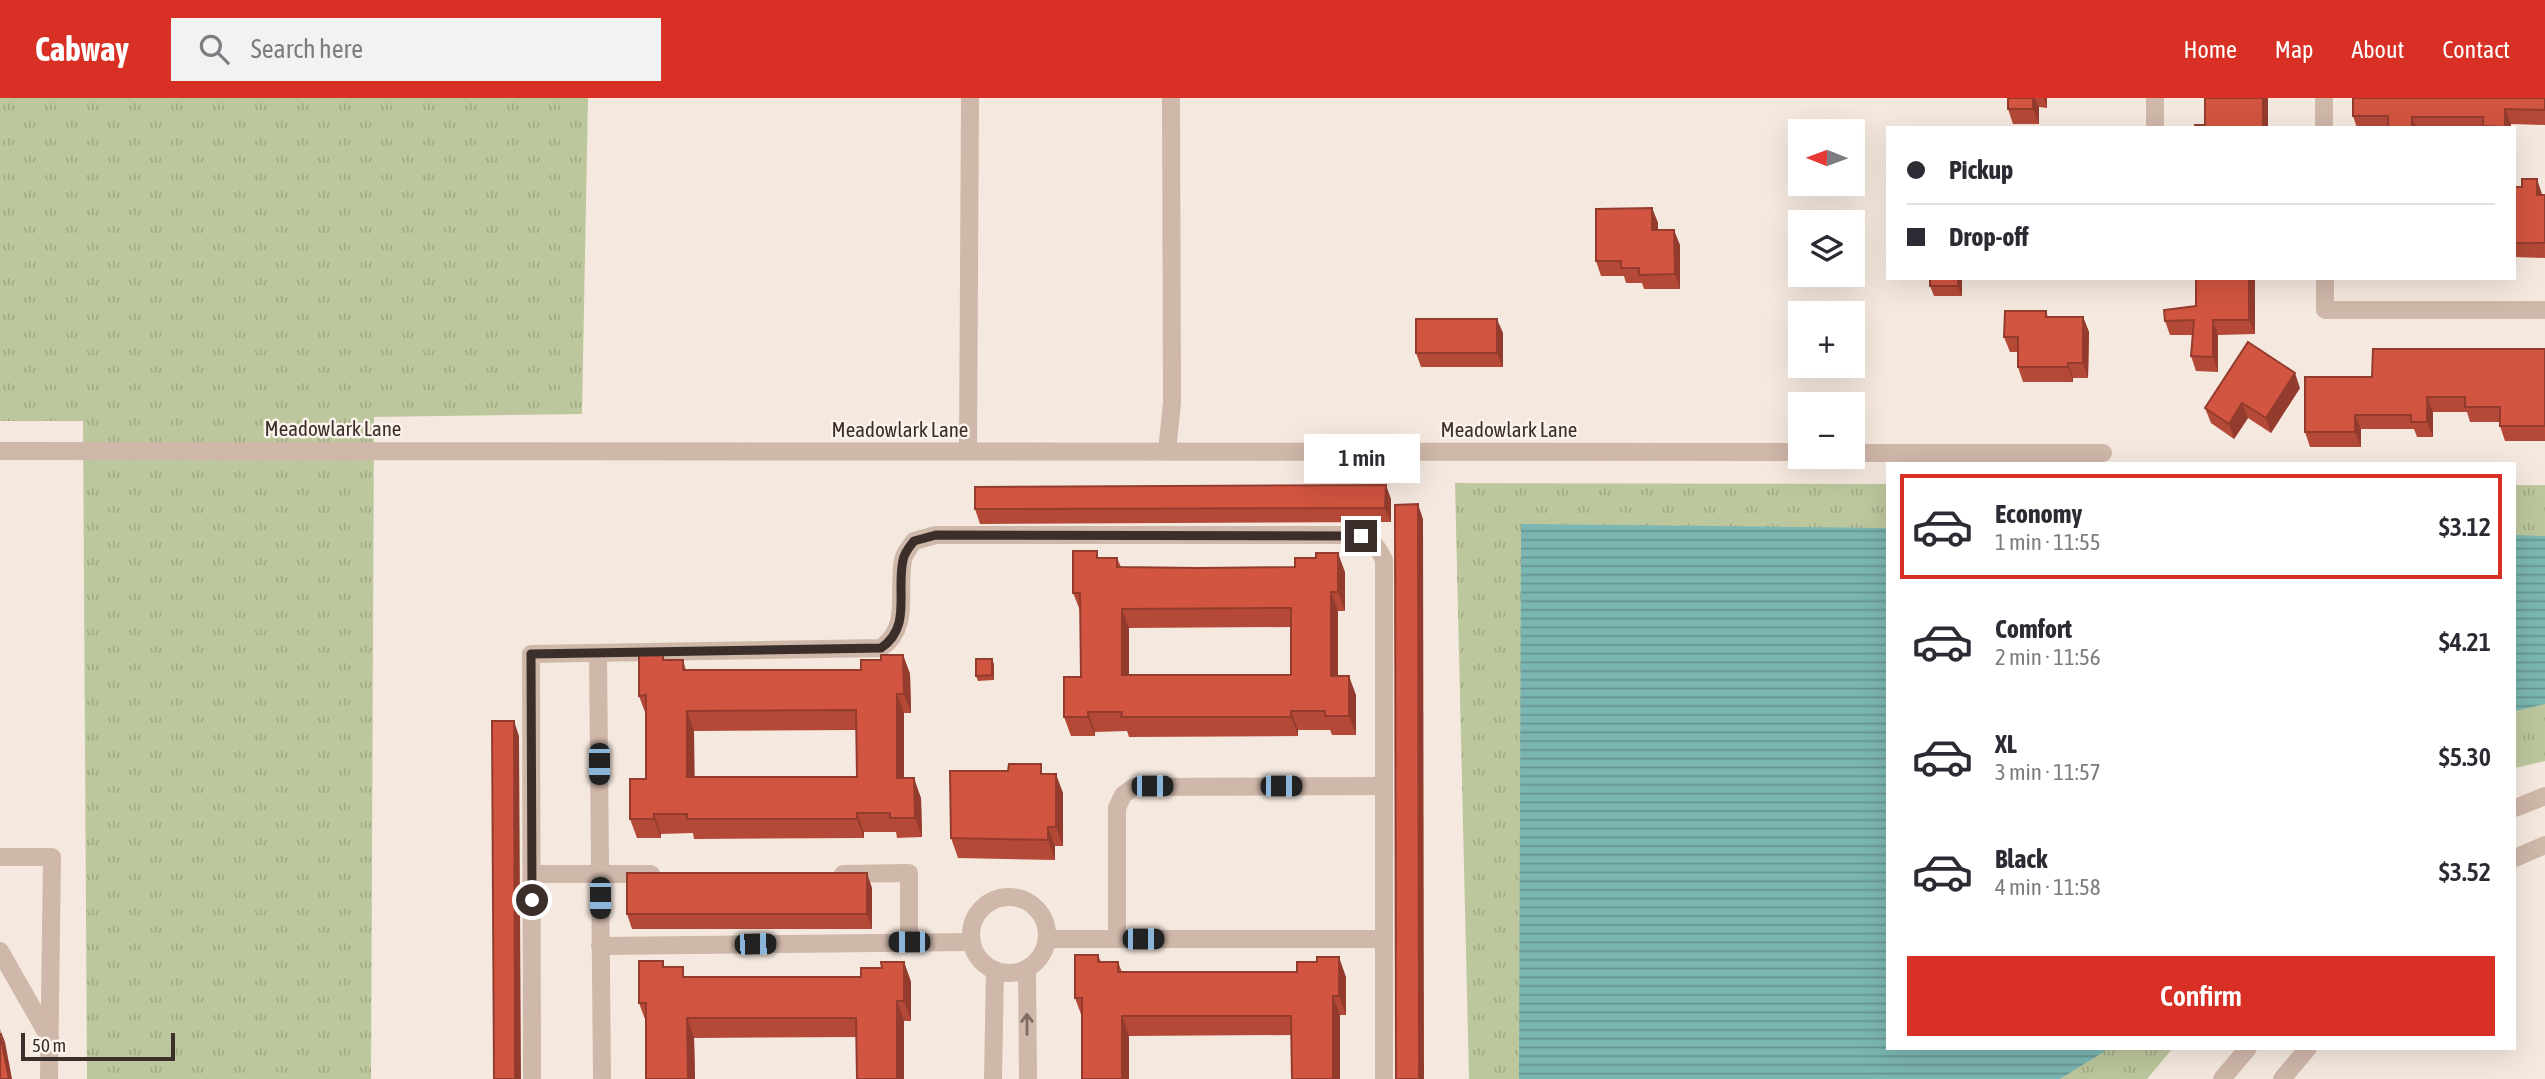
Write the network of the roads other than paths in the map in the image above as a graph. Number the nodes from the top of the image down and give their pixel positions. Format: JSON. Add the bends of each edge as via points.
{"nodes":[{"id":1,"x":970,"y":98,"type":"edge"},
{"id":2,"x":1171,"y":98,"type":"edge"},
{"id":3,"x":2155,"y":98,"type":"edge"},
{"id":4,"x":2324,"y":98,"type":"edge"},
{"id":5,"x":2155,"y":126,"type":"edge"},
{"id":6,"x":2324,"y":126,"type":"edge"},
{"id":7,"x":2325,"y":280,"type":"edge"},
{"id":8,"x":2545,"y":310,"type":"edge"},
{"id":9,"x":0,"y":451,"type":"edge"},
{"id":10,"x":968,"y":451,"type":"junction"},
{"id":11,"x":1167,"y":451,"type":"junction"},
{"id":12,"x":1788,"y":452,"type":"edge"},
{"id":13,"x":1865,"y":453,"type":"edge"},
{"id":14,"x":2103,"y":453,"type":"dead end"},
{"id":15,"x":598,"y":653,"type":"junction"},
{"id":16,"x":1384,"y":786,"type":"junction"},
{"id":17,"x":2545,"y":796,"type":"edge"},
{"id":18,"x":2516,"y":808,"type":"edge"},
{"id":19,"x":2545,"y":845,"type":"edge"},
{"id":20,"x":0,"y":857,"type":"edge"},
{"id":21,"x":2516,"y":858,"type":"edge"},
{"id":22,"x":532,"y":874,"type":"junction"},
{"id":23,"x":600,"y":874,"type":"junction"},
{"id":24,"x":667,"y":874,"type":"edge"},
{"id":25,"x":828,"y":874,"type":"edge"},
{"id":26,"x":1046,"y":939,"type":"junction"},
{"id":27,"x":1117,"y":939,"type":"junction"},
{"id":28,"x":1384,"y":939,"type":"junction"},
{"id":29,"x":909,"y":942,"type":"junction"},
{"id":30,"x":972,"y":942,"type":"junction"},
{"id":31,"x":600,"y":946,"type":"junction"},
{"id":32,"x":0,"y":951,"type":"edge"},
{"id":33,"x":1027,"y":968,"type":"junction"},
{"id":34,"x":995,"y":970,"type":"junction"},
{"id":35,"x":50,"y":1039,"type":"junction"},
{"id":36,"x":2246,"y":1050,"type":"edge"},
{"id":37,"x":2306,"y":1050,"type":"edge"},
{"id":38,"x":49,"y":1079,"type":"edge"},
{"id":39,"x":532,"y":1079,"type":"edge"},
{"id":40,"x":601,"y":1079,"type":"edge"},
{"id":41,"x":993,"y":1079,"type":"edge"},
{"id":42,"x":1028,"y":1079,"type":"edge"},
{"id":43,"x":1384,"y":1079,"type":"edge"},
{"id":44,"x":2222,"y":1079,"type":"edge"},
{"id":45,"x":2282,"y":1079,"type":"edge"}],
"edges":[{"from":1,"to":10,"type":"street"},
{"from":2,"to":11,"type":"street","via":[[1172,403]]},
{"from":3,"to":5,"type":"street"},
{"from":4,"to":6,"type":"street"},
{"from":7,"to":8,"type":"street","via":[[2325,310]]},
{"from":9,"to":10,"type":"street","name":"Meadowlark Lane"},
{"from":10,"to":11,"type":"street","name":"Meadowlark Lane"},
{"from":11,"to":12,"type":"street","name":"Meadowlark Lane"},
{"from":13,"to":14,"type":"street"},
{"from":15,"to":16,"type":"street","via":[[881,648],[893,640],[900,624],[903,558],[914,541],[936,535],[1361,536],[1377,545],[1384,560]]},
{"from":15,"to":22,"type":"street","via":[[531,654]]},
{"from":15,"to":23,"type":"street"},
{"from":16,"to":27,"type":"street","via":[[1134,788],[1123,795],[1117,808]]},
{"from":16,"to":28,"type":"street"},
{"from":17,"to":18,"type":"street"},
{"from":19,"to":21,"type":"street"},
{"from":20,"to":35,"type":"street","via":[[52,857]]},
{"from":22,"to":23,"type":"street"},
{"from":22,"to":39,"type":"street"},
{"from":23,"to":24,"type":"street"},
{"from":23,"to":31,"type":"street"},
{"from":25,"to":29,"type":"street","via":[[909,873]]},
{"from":26,"to":27,"type":"street"},
{"from":26,"to":30,"type":"street","via":[[1044,918],[1036,909],[1027,901],[1003,897],[982,908]]},
{"from":26,"to":33,"type":"street","via":[[1043,953]]},
{"from":27,"to":28,"type":"street"},
{"from":28,"to":43,"type":"street"},
{"from":29,"to":30,"type":"street"},
{"from":29,"to":31,"type":"street"},
{"from":30,"to":34,"type":"street","via":[[984,964]]},
{"from":31,"to":40,"type":"street"},
{"from":32,"to":35,"type":"street"},
{"from":33,"to":34,"type":"street","via":[[1006,973]]},
{"from":42,"to":33,"type":"street","one_way":true},
{"from":34,"to":41,"type":"street"},
{"from":35,"to":38,"type":"street"},
{"from":36,"to":44,"type":"street"},
{"from":37,"to":45,"type":"street"}]}
